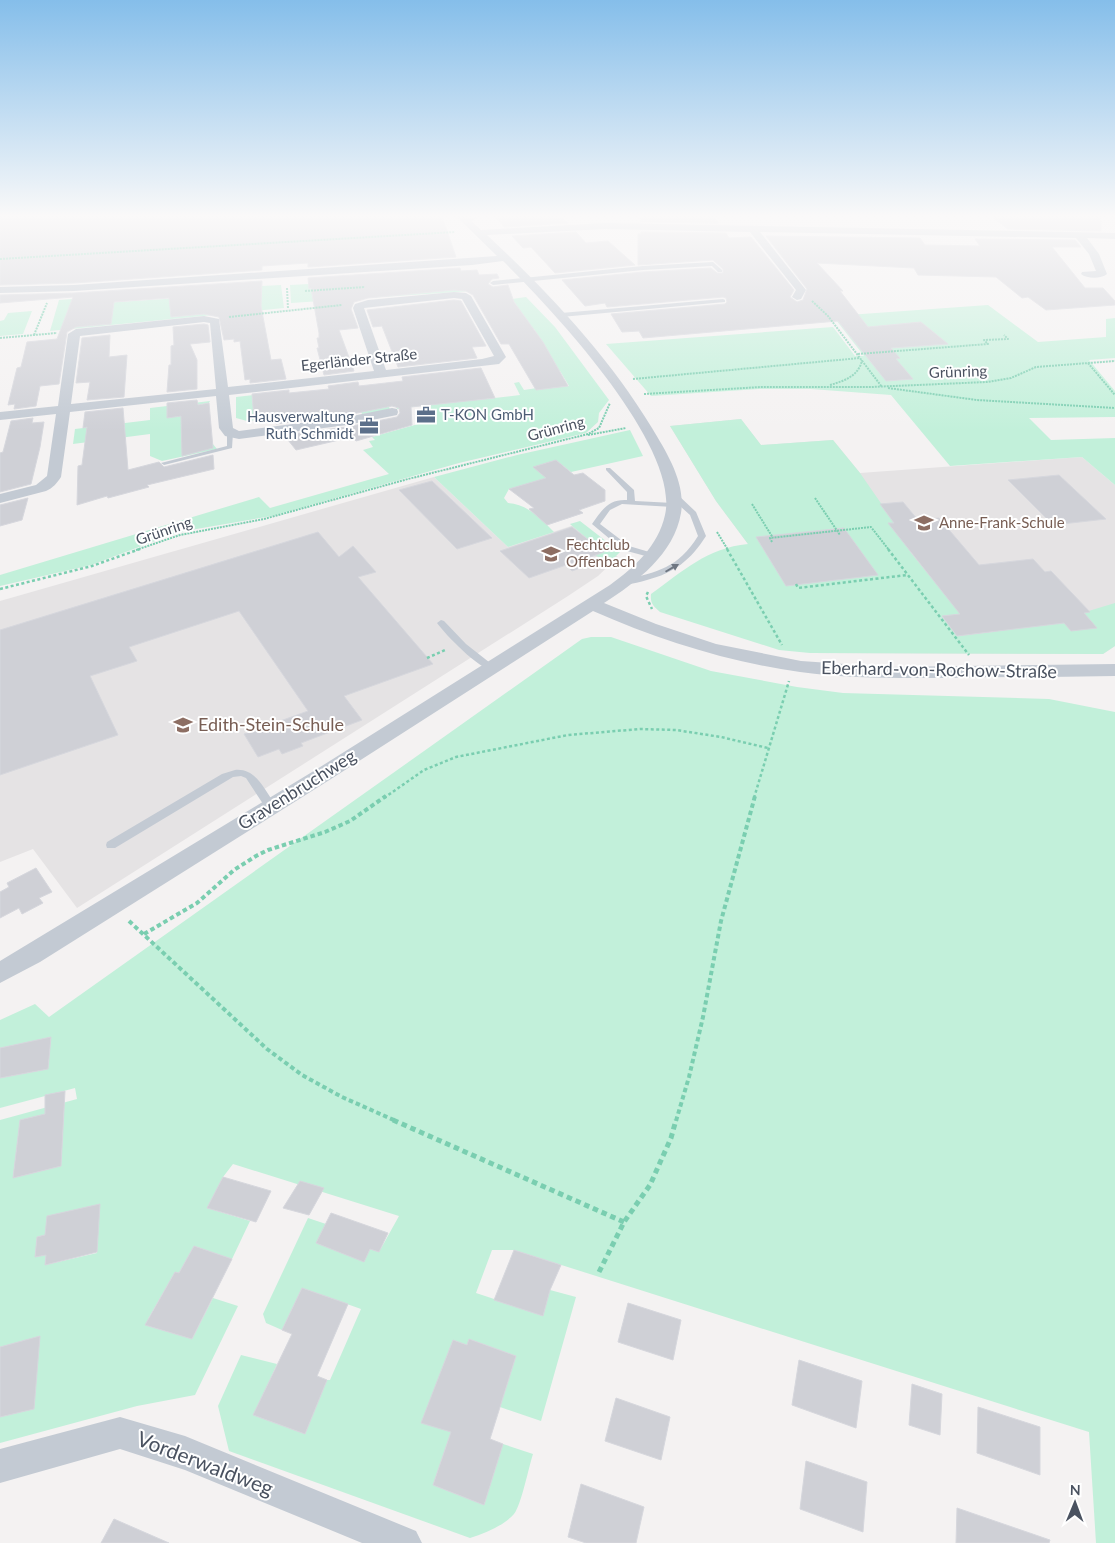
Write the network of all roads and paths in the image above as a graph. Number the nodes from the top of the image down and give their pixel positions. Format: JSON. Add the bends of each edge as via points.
{"nodes":[{"id":1,"x":44,"y":288,"type":"edge"},
{"id":2,"x":286,"y":288,"type":"edge"},
{"id":3,"x":534,"y":288,"type":"edge"},
{"id":4,"x":799,"y":288,"type":"edge"},
{"id":5,"x":0,"y":290,"type":"edge"},
{"id":6,"x":796,"y":297,"type":"joint"},
{"id":7,"x":43,"y":301,"type":"dead end"},
{"id":8,"x":723,"y":301,"type":"dead end"},
{"id":9,"x":368,"y":303,"type":"junction"},
{"id":10,"x":288,"y":310,"type":"junction"},
{"id":11,"x":560,"y":315,"type":"junction"},
{"id":12,"x":211,"y":320,"type":"junction"},
{"id":13,"x":84,"y":330,"type":"junction"},
{"id":14,"x":34,"y":335,"type":"junction"},
{"id":15,"x":1004,"y":335,"type":"dead end"},
{"id":16,"x":0,"y":338,"type":"edge"},
{"id":17,"x":858,"y":354,"type":"junction"},
{"id":18,"x":861,"y":359,"type":"junction"},
{"id":19,"x":1115,"y":361,"type":"edge"},
{"id":20,"x":1088,"y":363,"type":"junction"},
{"id":21,"x":380,"y":374,"type":"junction"},
{"id":22,"x":615,"y":380,"type":"junction"},
{"id":23,"x":826,"y":386,"type":"junction"},
{"id":24,"x":882,"y":387,"type":"junction"},
{"id":25,"x":223,"y":391,"type":"junction"},
{"id":26,"x":626,"y":395,"type":"junction"},
{"id":27,"x":1115,"y":396,"type":"edge"},
{"id":28,"x":1115,"y":408,"type":"edge"},
{"id":29,"x":65,"y":409,"type":"junction"},
{"id":30,"x":392,"y":412,"type":"dead end"},
{"id":31,"x":0,"y":416,"type":"edge"},
{"id":32,"x":644,"y":424,"type":"junction"},
{"id":33,"x":230,"y":433,"type":"junction"},
{"id":34,"x":572,"y":438,"type":"junction"},
{"id":35,"x":164,"y":463,"type":"dead end"},
{"id":36,"x":608,"y":469,"type":"dead end"},
{"id":37,"x":815,"y":498,"type":"dead end"},
{"id":38,"x":0,"y":499,"type":"edge"},
{"id":39,"x":630,"y":501,"type":"junction"},
{"id":40,"x":674,"y":501,"type":"junction"},
{"id":41,"x":752,"y":504,"type":"dead end"},
{"id":42,"x":838,"y":531,"type":"junction"},
{"id":43,"x":840,"y":534,"type":"dead end"},
{"id":44,"x":718,"y":543,"type":"dead end"},
{"id":45,"x":654,"y":556,"type":"junction"},
{"id":46,"x":908,"y":575,"type":"junction"},
{"id":47,"x":626,"y":582,"type":"junction"},
{"id":48,"x":796,"y":584,"type":"dead end"},
{"id":49,"x":0,"y":589,"type":"edge"},
{"id":50,"x":652,"y":589,"type":"dead end"},
{"id":51,"x":592,"y":604,"type":"junction"},
{"id":52,"x":656,"y":611,"type":"dead end"},
{"id":53,"x":441,"y":623,"type":"dead end"},
{"id":54,"x":449,"y":649,"type":"dead end"},
{"id":55,"x":427,"y":658,"type":"dead end"},
{"id":56,"x":792,"y":666,"type":"junction"},
{"id":57,"x":491,"y":668,"type":"junction"},
{"id":58,"x":1115,"y":670,"type":"edge"},
{"id":59,"x":982,"y":672,"type":"junction"},
{"id":60,"x":768,"y":748,"type":"junction"},
{"id":61,"x":272,"y":807,"type":"junction"},
{"id":62,"x":111,"y":845,"type":"dead end"},
{"id":63,"x":111,"y":906,"type":"junction"},
{"id":64,"x":144,"y":934,"type":"junction"},
{"id":65,"x":0,"y":973,"type":"edge"},
{"id":66,"x":624,"y":1222,"type":"junction"},
{"id":67,"x":599,"y":1272,"type":"dead end"},
{"id":68,"x":0,"y":1466,"type":"edge"},
{"id":69,"x":404,"y":1543,"type":"edge"}],
"edges":[{"from":1,"to":5,"type":"street"},
{"from":2,"to":10,"type":"path"},
{"from":3,"to":11,"type":"street"},
{"from":4,"to":6,"type":"street"},
{"from":6,"to":17,"type":"path","via":[[814,302]]},
{"from":7,"to":14,"type":"path","via":[[48,301]]},
{"from":8,"to":11,"type":"lane"},
{"from":9,"to":10,"type":"path"},
{"from":9,"to":21,"type":"street","via":[[358,308]]},
{"from":9,"to":21,"type":"street","name":"Egerländer Straße","via":[[466,296],[500,357],[498,360]]},
{"from":10,"to":12,"type":"path"},
{"from":11,"to":22,"type":"street"},
{"from":12,"to":13,"type":"street"},
{"from":12,"to":25,"type":"street","via":[[216,322]]},
{"from":13,"to":14,"type":"path"},
{"from":13,"to":29,"type":"street","via":[[74,334]]},
{"from":14,"to":16,"type":"path"},
{"from":15,"to":17,"type":"path","via":[[1008,339],[984,340],[988,344]]},
{"from":17,"to":18,"type":"path"},
{"from":18,"to":22,"type":"path"},
{"from":18,"to":23,"type":"path","via":[[860,369],[850,377]]},
{"from":18,"to":24,"type":"path"},
{"from":19,"to":20,"type":"path","name":"Grünring"},
{"from":20,"to":24,"type":"path","name":"Grünring","via":[[1036,367],[997,382]]},
{"from":20,"to":27,"type":"path"},
{"from":21,"to":25,"type":"street","name":"Egerländer Straße"},
{"from":22,"to":26,"type":"street"},
{"from":23,"to":24,"type":"path","name":"Grünring"},
{"from":23,"to":26,"type":"path","name":"Grünring","via":[[744,387]]},
{"from":24,"to":28,"type":"path","via":[[977,400]]},
{"from":25,"to":29,"type":"street","name":"Egerländer Straße"},
{"from":25,"to":33,"type":"street","via":[[226,428]]},
{"from":26,"to":32,"type":"street"},
{"from":26,"to":34,"type":"path","name":"Grünring","via":[[610,403],[597,430]]},
{"from":29,"to":31,"type":"street","name":"Egerländer Straße"},
{"from":29,"to":38,"type":"street","via":[[52,481],[41,488]]},
{"from":30,"to":33,"type":"street","via":[[311,426],[239,435]]},
{"from":32,"to":34,"type":"path"},
{"from":32,"to":40,"type":"street","via":[[669,474]]},
{"from":33,"to":35,"type":"lane","via":[[230,447]]},
{"from":34,"to":49,"type":"path","name":"Grünring","via":[[264,519],[180,535],[92,566]]},
{"from":36,"to":39,"type":"lane","via":[[632,492]]},
{"from":37,"to":42,"type":"path"},
{"from":39,"to":40,"type":"lane","via":[[649,505]]},
{"from":39,"to":45,"type":"lane","via":[[613,504],[596,524],[626,548]]},
{"from":40,"to":45,"type":"street","name":"Gravenbruchweg","via":[[671,524]]},
{"from":47,"to":40,"type":"lane","one_way":true,"via":[[677,566],[694,550],[702,536],[693,514]]},
{"from":41,"to":42,"type":"path","via":[[773,540]]},
{"from":42,"to":43,"type":"path"},
{"from":42,"to":46,"type":"path","via":[[871,527]]},
{"from":44,"to":56,"type":"path","via":[[721,539]]},
{"from":45,"to":47,"type":"street","name":"Gravenbruchweg"},
{"from":46,"to":48,"type":"path","via":[[798,588]]},
{"from":46,"to":59,"type":"path"},
{"from":47,"to":51,"type":"street","name":"Gravenbruchweg"},
{"from":50,"to":52,"type":"path","via":[[646,596],[647,602]]},
{"from":51,"to":56,"type":"street","name":"Eberhard-von-Rochow-Straße","via":[[699,644]]},
{"from":51,"to":57,"type":"street","name":"Gravenbruchweg"},
{"from":53,"to":57,"type":"lane"},
{"from":54,"to":55,"type":"path"},
{"from":56,"to":59,"type":"street","name":"Eberhard-von-Rochow-Straße","via":[[855,672]]},
{"from":56,"to":60,"type":"path"},
{"from":57,"to":61,"type":"street","name":"Gravenbruchweg"},
{"from":58,"to":59,"type":"street","name":"Eberhard-von-Rochow-Straße"},
{"from":60,"to":64,"type":"path","via":[[676,730],[640,729],[568,735],[456,756],[424,770],[350,821],[256,856],[234,870],[197,903]]},
{"from":60,"to":66,"type":"path","via":[[721,921],[701,1026],[671,1138],[650,1185]]},
{"from":61,"to":62,"type":"lane","via":[[250,776],[235,773]]},
{"from":61,"to":63,"type":"street","name":"Gravenbruchweg"},
{"from":63,"to":64,"type":"path"},
{"from":63,"to":65,"type":"street","name":"Gravenbruchweg"},
{"from":64,"to":66,"type":"path","via":[[267,1049],[302,1075],[342,1097]]},
{"from":66,"to":67,"type":"path"},
{"from":68,"to":69,"type":"street","name":"Vorderwaldweg","via":[[120,1432],[184,1453]]}]}
